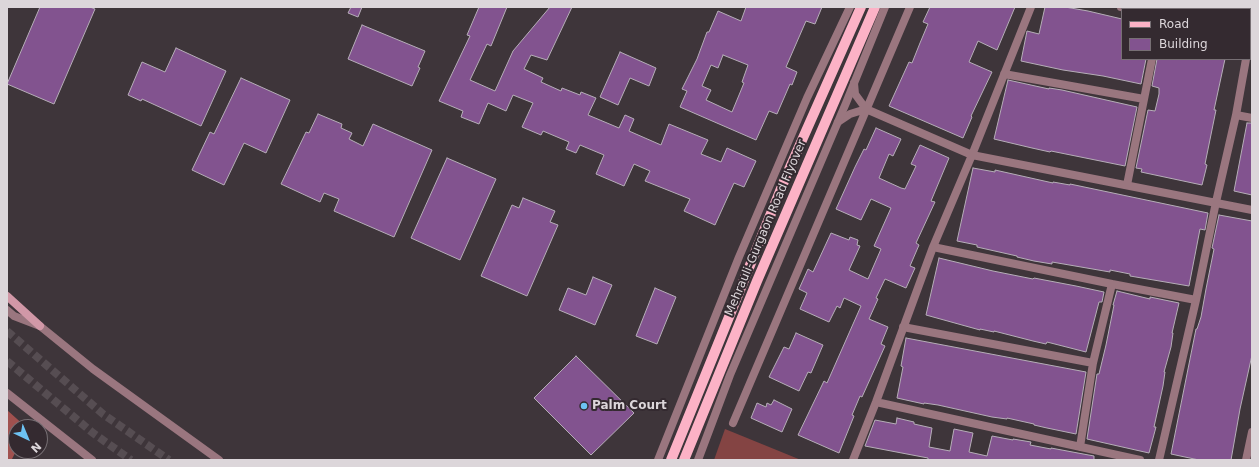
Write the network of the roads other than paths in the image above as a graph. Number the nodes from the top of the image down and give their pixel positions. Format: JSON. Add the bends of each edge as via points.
{"nodes":[{"id":1,"x":850,"y":7,"type":"edge"},
{"id":2,"x":861,"y":7,"type":"edge"},
{"id":3,"x":875,"y":7,"type":"edge"},
{"id":4,"x":885,"y":7,"type":"edge"},
{"id":5,"x":910,"y":7,"type":"edge"},
{"id":6,"x":1031,"y":7,"type":"edge"},
{"id":7,"x":1152,"y":60,"type":"edge"},
{"id":8,"x":1246,"y":60,"type":"edge"},
{"id":9,"x":1004,"y":74,"type":"junction"},
{"id":10,"x":854,"y":83,"type":"junction"},
{"id":11,"x":1144,"y":99,"type":"junction"},
{"id":12,"x":866,"y":109,"type":"junction"},
{"id":13,"x":1236,"y":115,"type":"junction"},
{"id":14,"x":1252,"y":118,"type":"edge"},
{"id":15,"x":838,"y":122,"type":"junction"},
{"id":16,"x":972,"y":155,"type":"junction"},
{"id":17,"x":1127,"y":185,"type":"junction"},
{"id":18,"x":1216,"y":202,"type":"junction"},
{"id":19,"x":1252,"y":210,"type":"edge"},
{"id":20,"x":933,"y":247,"type":"junction"},
{"id":21,"x":1112,"y":284,"type":"junction"},
{"id":22,"x":7,"y":296,"type":"edge"},
{"id":23,"x":1196,"y":300,"type":"junction"},
{"id":24,"x":7,"y":310,"type":"edge"},
{"id":25,"x":40,"y":326,"type":"junction"},
{"id":26,"x":903,"y":327,"type":"junction"},
{"id":27,"x":1093,"y":363,"type":"junction"},
{"id":28,"x":7,"y":393,"type":"edge"},
{"id":29,"x":876,"y":402,"type":"junction"},
{"id":30,"x":733,"y":423,"type":"dead end"},
{"id":31,"x":1252,"y":432,"type":"edge"},
{"id":32,"x":1080,"y":446,"type":"junction"},
{"id":33,"x":92,"y":460,"type":"edge"},
{"id":34,"x":219,"y":460,"type":"edge"},
{"id":35,"x":658,"y":460,"type":"edge"},
{"id":36,"x":671,"y":460,"type":"edge"},
{"id":37,"x":684,"y":460,"type":"edge"},
{"id":38,"x":698,"y":460,"type":"edge"},
{"id":39,"x":853,"y":460,"type":"edge"},
{"id":40,"x":1140,"y":460,"type":"edge"},
{"id":41,"x":1159,"y":460,"type":"edge"},
{"id":42,"x":1246,"y":460,"type":"edge"}],
"edges":[{"from":1,"to":35,"type":"street","via":[[807,98],[739,257]]},
{"from":2,"to":36,"type":"main road","name":"Mehrauli-Gurgaon Road Flyover","via":[[787,174]]},
{"from":3,"to":37,"type":"main road","name":"Mehrauli-Gurgaon Road Flyover","via":[[757,281]]},
{"from":4,"to":10,"type":"street"},
{"from":5,"to":12,"type":"street"},
{"from":6,"to":9,"type":"street"},
{"from":7,"to":11,"type":"street"},
{"from":8,"to":13,"type":"street"},
{"from":9,"to":11,"type":"street"},
{"from":9,"to":16,"type":"street"},
{"from":10,"to":12,"type":"street","via":[[856,94]]},
{"from":10,"to":15,"type":"street"},
{"from":11,"to":17,"type":"street"},
{"from":12,"to":15,"type":"street","via":[[850,114]]},
{"from":12,"to":16,"type":"street"},
{"from":12,"to":30,"type":"street"},
{"from":13,"to":14,"type":"street"},
{"from":13,"to":18,"type":"street"},
{"from":15,"to":38,"type":"street","via":[[730,375]]},
{"from":16,"to":17,"type":"street"},
{"from":16,"to":20,"type":"street"},
{"from":17,"to":18,"type":"street"},
{"from":18,"to":19,"type":"street"},
{"from":18,"to":23,"type":"street"},
{"from":20,"to":21,"type":"street"},
{"from":20,"to":26,"type":"street"},
{"from":21,"to":23,"type":"street"},
{"from":21,"to":27,"type":"street"},
{"from":22,"to":25,"type":"main road"},
{"from":23,"to":41,"type":"street"},
{"from":24,"to":25,"type":"street","via":[[14,316]]},
{"from":25,"to":34,"type":"street","via":[[93,369]]},
{"from":26,"to":27,"type":"street"},
{"from":26,"to":29,"type":"street"},
{"from":27,"to":32,"type":"street"},
{"from":28,"to":33,"type":"street"},
{"from":29,"to":32,"type":"street"},
{"from":29,"to":39,"type":"street"},
{"from":31,"to":42,"type":"street"},
{"from":32,"to":40,"type":"street"}]}
